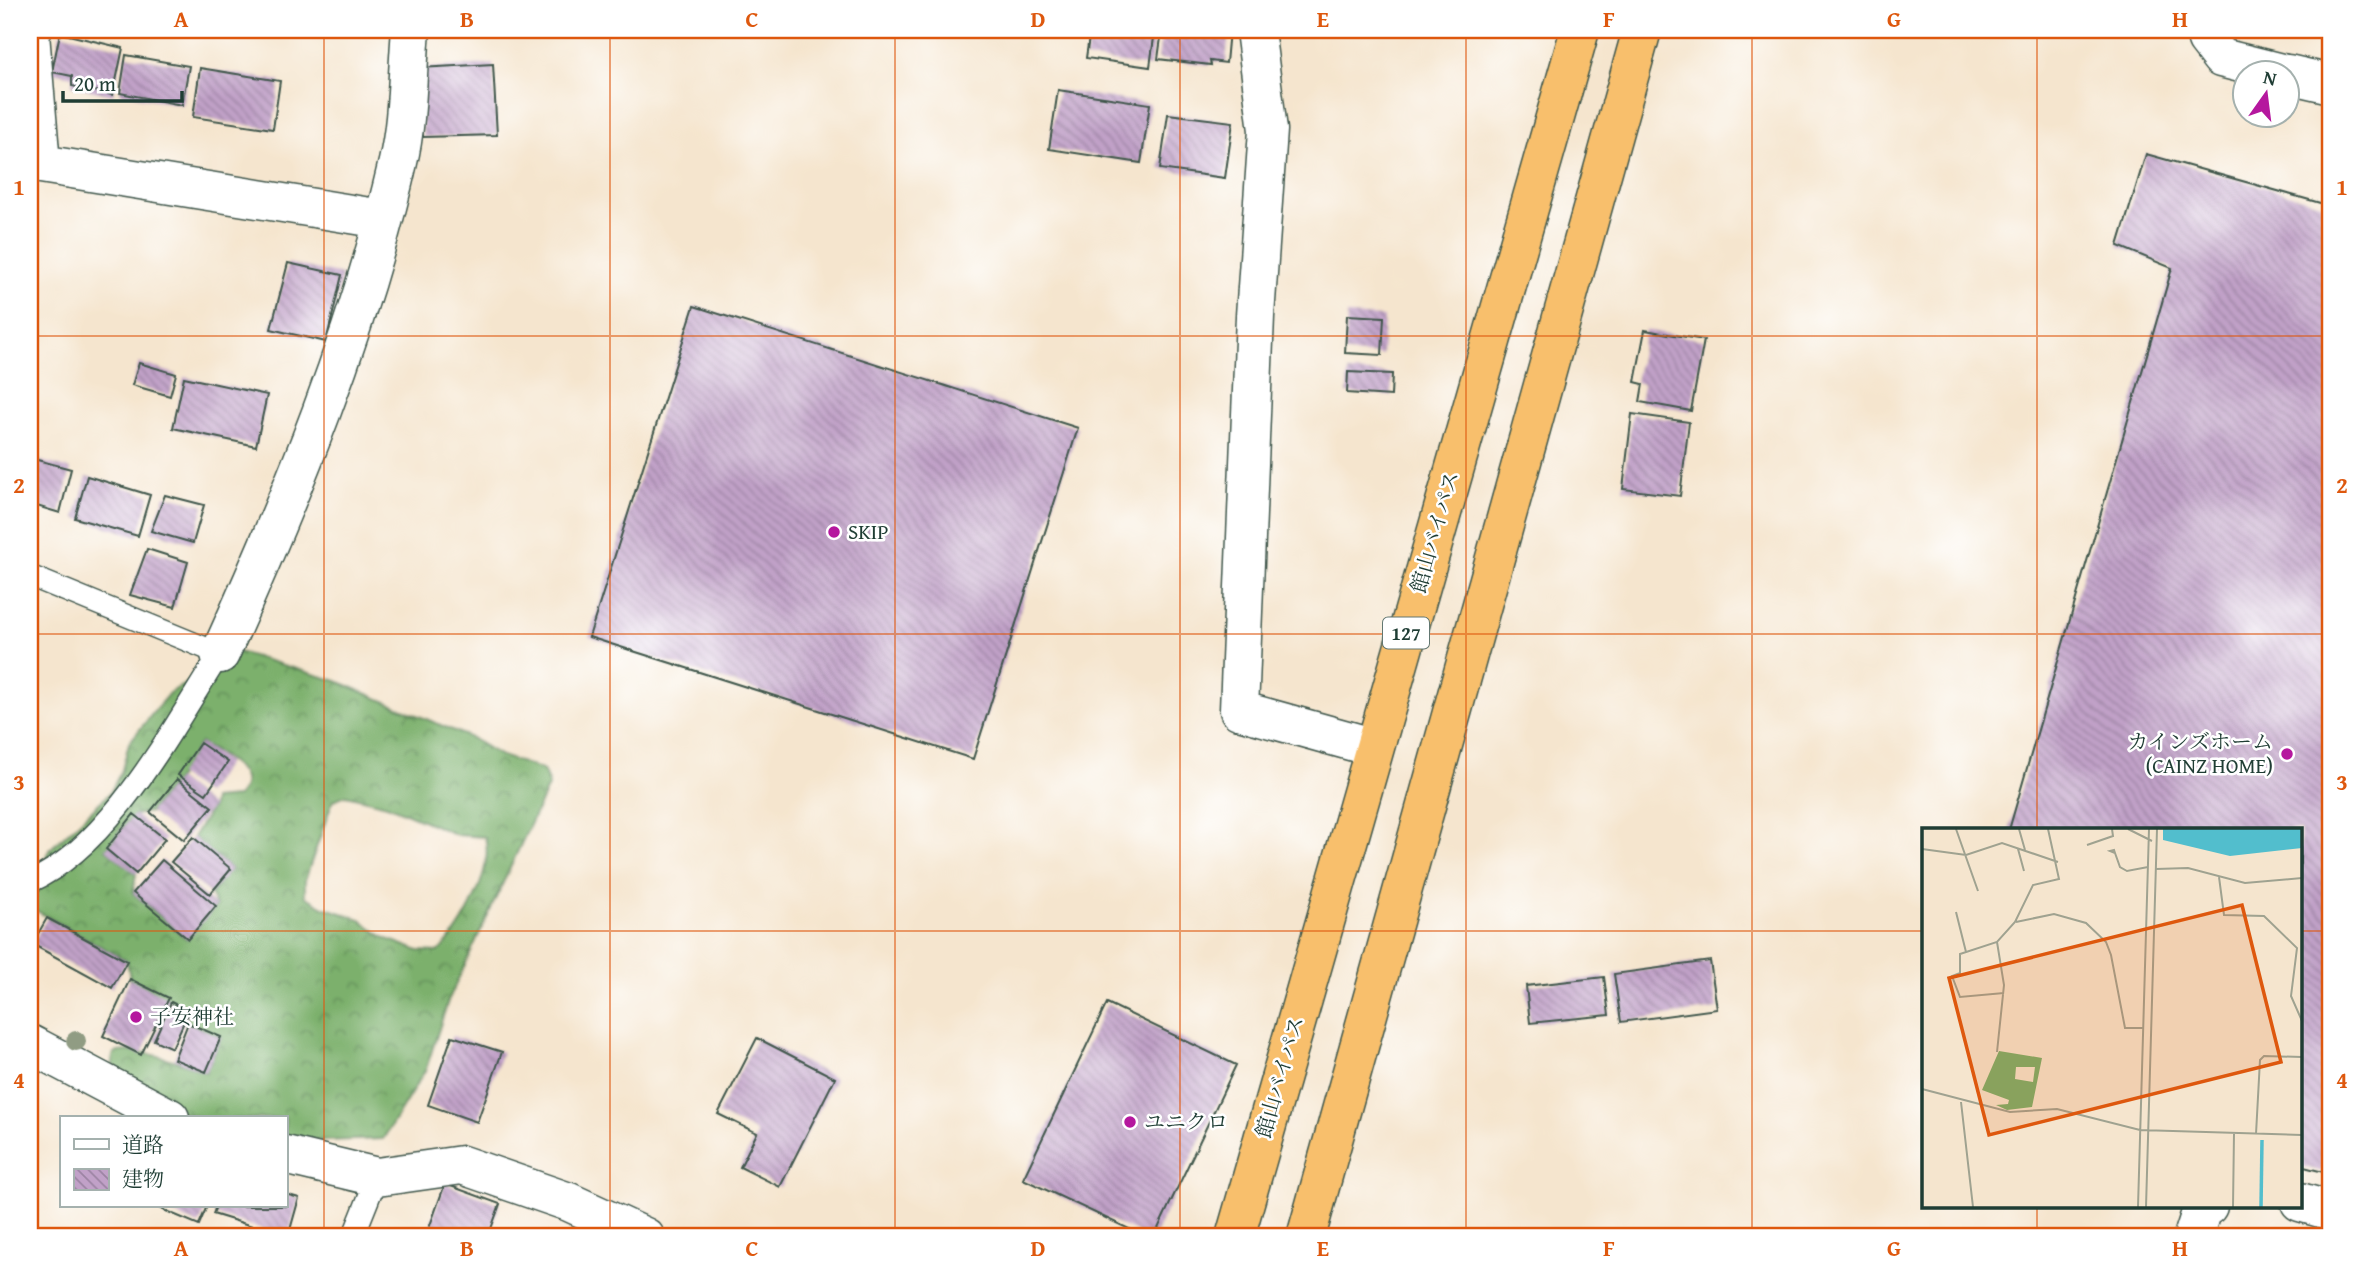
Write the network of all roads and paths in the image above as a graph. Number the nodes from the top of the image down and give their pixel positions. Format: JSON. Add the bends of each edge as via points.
{"nodes":[{"id":1,"x":411,"y":30,"type":"edge"},
{"id":2,"x":1255,"y":30,"type":"edge"},
{"id":3,"x":1580,"y":30,"type":"edge"},
{"id":4,"x":1642,"y":30,"type":"edge"},
{"id":5,"x":2208,"y":30,"type":"edge"},
{"id":6,"x":30,"y":34,"type":"edge"},
{"id":7,"x":2232,"y":61,"type":"edge"},
{"id":8,"x":2302,"y":78,"type":"edge"},
{"id":9,"x":2331,"y":84,"type":"edge"},
{"id":10,"x":382,"y":219,"type":"junction"},
{"id":11,"x":30,"y":576,"type":"edge"},
{"id":12,"x":220,"y":654,"type":"junction"},
{"id":13,"x":1373,"y":747,"type":"junction"},
{"id":14,"x":30,"y":882,"type":"edge"},
{"id":15,"x":30,"y":1044,"type":"edge"},
{"id":16,"x":166,"y":1116,"type":"edge"},
{"id":17,"x":287,"y":1155,"type":"edge"},
{"id":18,"x":377,"y":1177,"type":"junction"},
{"id":19,"x":2302,"y":1203,"type":"edge"},
{"id":20,"x":2204,"y":1208,"type":"edge"},
{"id":21,"x":2331,"y":1211,"type":"edge"},
{"id":22,"x":353,"y":1237,"type":"edge"},
{"id":23,"x":645,"y":1237,"type":"edge"},
{"id":24,"x":1235,"y":1237,"type":"edge"},
{"id":25,"x":1307,"y":1237,"type":"edge"},
{"id":26,"x":2193,"y":1237,"type":"edge"}],
"edges":[{"from":1,"to":10,"type":"street","via":[[399,159]]},
{"from":2,"to":13,"type":"street","via":[[1268,130],[1255,316],[1239,710]]},
{"from":3,"to":13,"type":"highway","name":"館山バイパス","number":"127"},
{"from":4,"to":25,"type":"highway"},
{"from":5,"to":7,"type":"street","via":[[2207,40],[2221,58]]},
{"from":6,"to":10,"type":"street","via":[[41,163]]},
{"from":8,"to":9,"type":"street"},
{"from":10,"to":12,"type":"street","via":[[351,333],[267,551]]},
{"from":11,"to":12,"type":"lane"},
{"from":12,"to":14,"type":"lane","via":[[125,800],[57,870]]},
{"from":13,"to":24,"type":"highway","name":"館山バイパス","number":"127"},
{"from":15,"to":16,"type":"street"},
{"from":17,"to":18,"type":"street"},
{"from":18,"to":22,"type":"lane"},
{"from":18,"to":23,"type":"street","via":[[462,1164],[569,1202]]},
{"from":19,"to":21,"type":"street"},
{"from":20,"to":26,"type":"street"}]}
